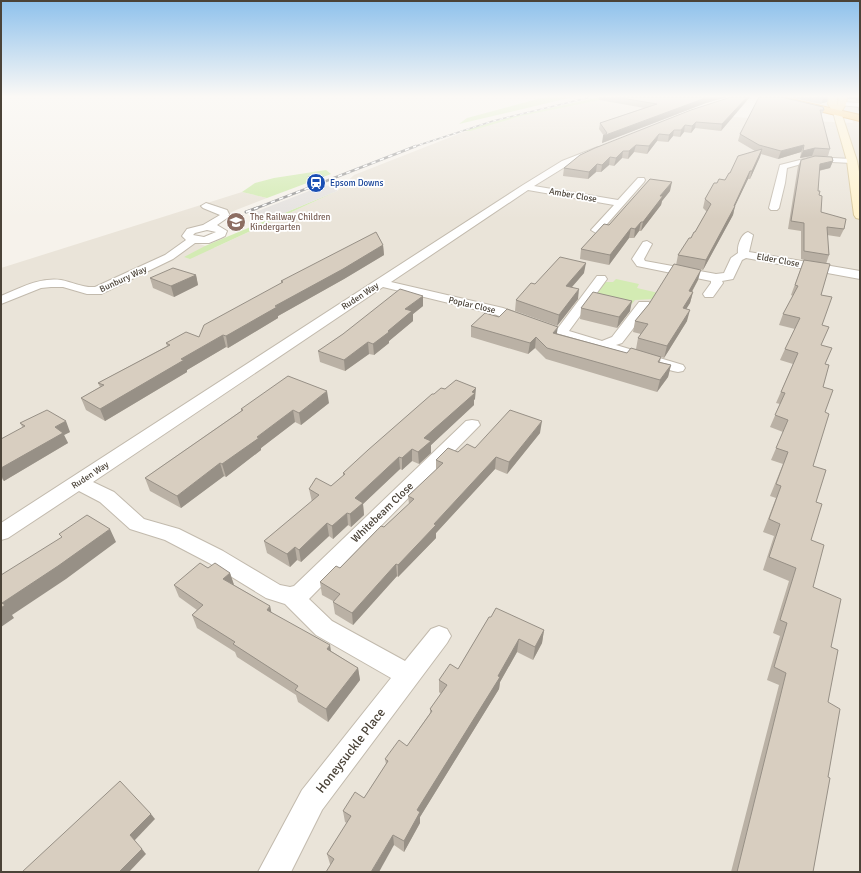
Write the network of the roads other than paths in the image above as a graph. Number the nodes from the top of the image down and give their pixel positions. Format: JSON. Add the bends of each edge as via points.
{"nodes":[{"id":1,"x":846,"y":138,"type":"edge"},
{"id":2,"x":609,"y":144,"type":"edge"},
{"id":3,"x":852,"y":161,"type":"junction"},
{"id":4,"x":640,"y":180,"type":"dead end"},
{"id":5,"x":526,"y":187,"type":"junction"},
{"id":6,"x":619,"y":203,"type":"junction"},
{"id":7,"x":206,"y":206,"type":"dead end"},
{"id":8,"x":774,"y":208,"type":"dead end"},
{"id":9,"x":860,"y":215,"type":"edge"},
{"id":10,"x":207,"y":227,"type":"junction"},
{"id":11,"x":596,"y":230,"type":"edge"},
{"id":12,"x":748,"y":235,"type":"dead end"},
{"id":13,"x":193,"y":240,"type":"junction"},
{"id":14,"x":647,"y":244,"type":"dead end"},
{"id":15,"x":744,"y":254,"type":"junction"},
{"id":16,"x":860,"y":275,"type":"edge"},
{"id":17,"x":716,"y":278,"type":"junction"},
{"id":18,"x":601,"y":279,"type":"dead end"},
{"id":19,"x":381,"y":283,"type":"junction"},
{"id":20,"x":709,"y":294,"type":"dead end"},
{"id":21,"x":1,"y":300,"type":"edge"},
{"id":22,"x":644,"y":305,"type":"dead end"},
{"id":23,"x":561,"y":333,"type":"junction"},
{"id":24,"x":604,"y":345,"type":"junction"},
{"id":25,"x":678,"y":368,"type":"dead end"},
{"id":26,"x":472,"y":425,"type":"dead end"},
{"id":27,"x":78,"y":482,"type":"junction"},
{"id":28,"x":1,"y":534,"type":"edge"},
{"id":29,"x":292,"y":597,"type":"junction"},
{"id":30,"x":439,"y":636,"type":"dead end"},
{"id":31,"x":408,"y":676,"type":"junction"},
{"id":32,"x":274,"y":872,"type":"edge"}],
"edges":[{"from":1,"to":3,"type":"main road"},
{"from":2,"to":5,"type":"street","name":"Ruden Way","via":[[565,163]]},
{"from":3,"to":8,"type":"street","via":[[812,159],[783,167]]},
{"from":3,"to":9,"type":"main road"},
{"from":4,"to":6,"type":"street"},
{"from":5,"to":6,"type":"street","name":"Amber Close","via":[[579,194]]},
{"from":5,"to":19,"type":"street","name":"Ruden Way"},
{"from":6,"to":11,"type":"street"},
{"from":7,"to":10,"type":"street","via":[[224,212],[225,216]]},
{"from":10,"to":13,"type":"street","via":[[188,233],[188,238]]},
{"from":10,"to":13,"type":"street","via":[[220,229],[221,234],[212,239]]},
{"from":12,"to":15,"type":"street","name":"Elder Close","via":[[743,249]]},
{"from":13,"to":21,"type":"street","name":"Bunbury Way","via":[[169,257],[98,291],[84,291],[52,283]]},
{"from":14,"to":17,"type":"street","via":[[638,259],[641,264]]},
{"from":15,"to":16,"type":"street","name":"Elder Close"},
{"from":15,"to":17,"type":"street","name":"Elder Close","via":[[737,258],[730,276]]},
{"from":17,"to":20,"type":"street","via":[[717,283]]},
{"from":18,"to":23,"type":"street"},
{"from":19,"to":23,"type":"street","name":"Poplar Close","via":[[498,311]]},
{"from":19,"to":27,"type":"street","name":"Ruden Way"},
{"from":22,"to":24,"type":"street","via":[[617,340]]},
{"from":23,"to":24,"type":"street","name":"Poplar Close"},
{"from":24,"to":25,"type":"street","name":"Poplar Close"},
{"from":26,"to":29,"type":"street","name":"Whitebeam Close","via":[[302,592]]},
{"from":27,"to":28,"type":"street","name":"Ruden Way"},
{"from":27,"to":29,"type":"street","via":[[107,497],[137,524],[172,534],[274,592]]},
{"from":29,"to":31,"type":"street","via":[[324,628]]},
{"from":30,"to":31,"type":"street","name":"Honeysuckle Place"},
{"from":31,"to":32,"type":"street","name":"Honeysuckle Place","via":[[312,800]]}]}
